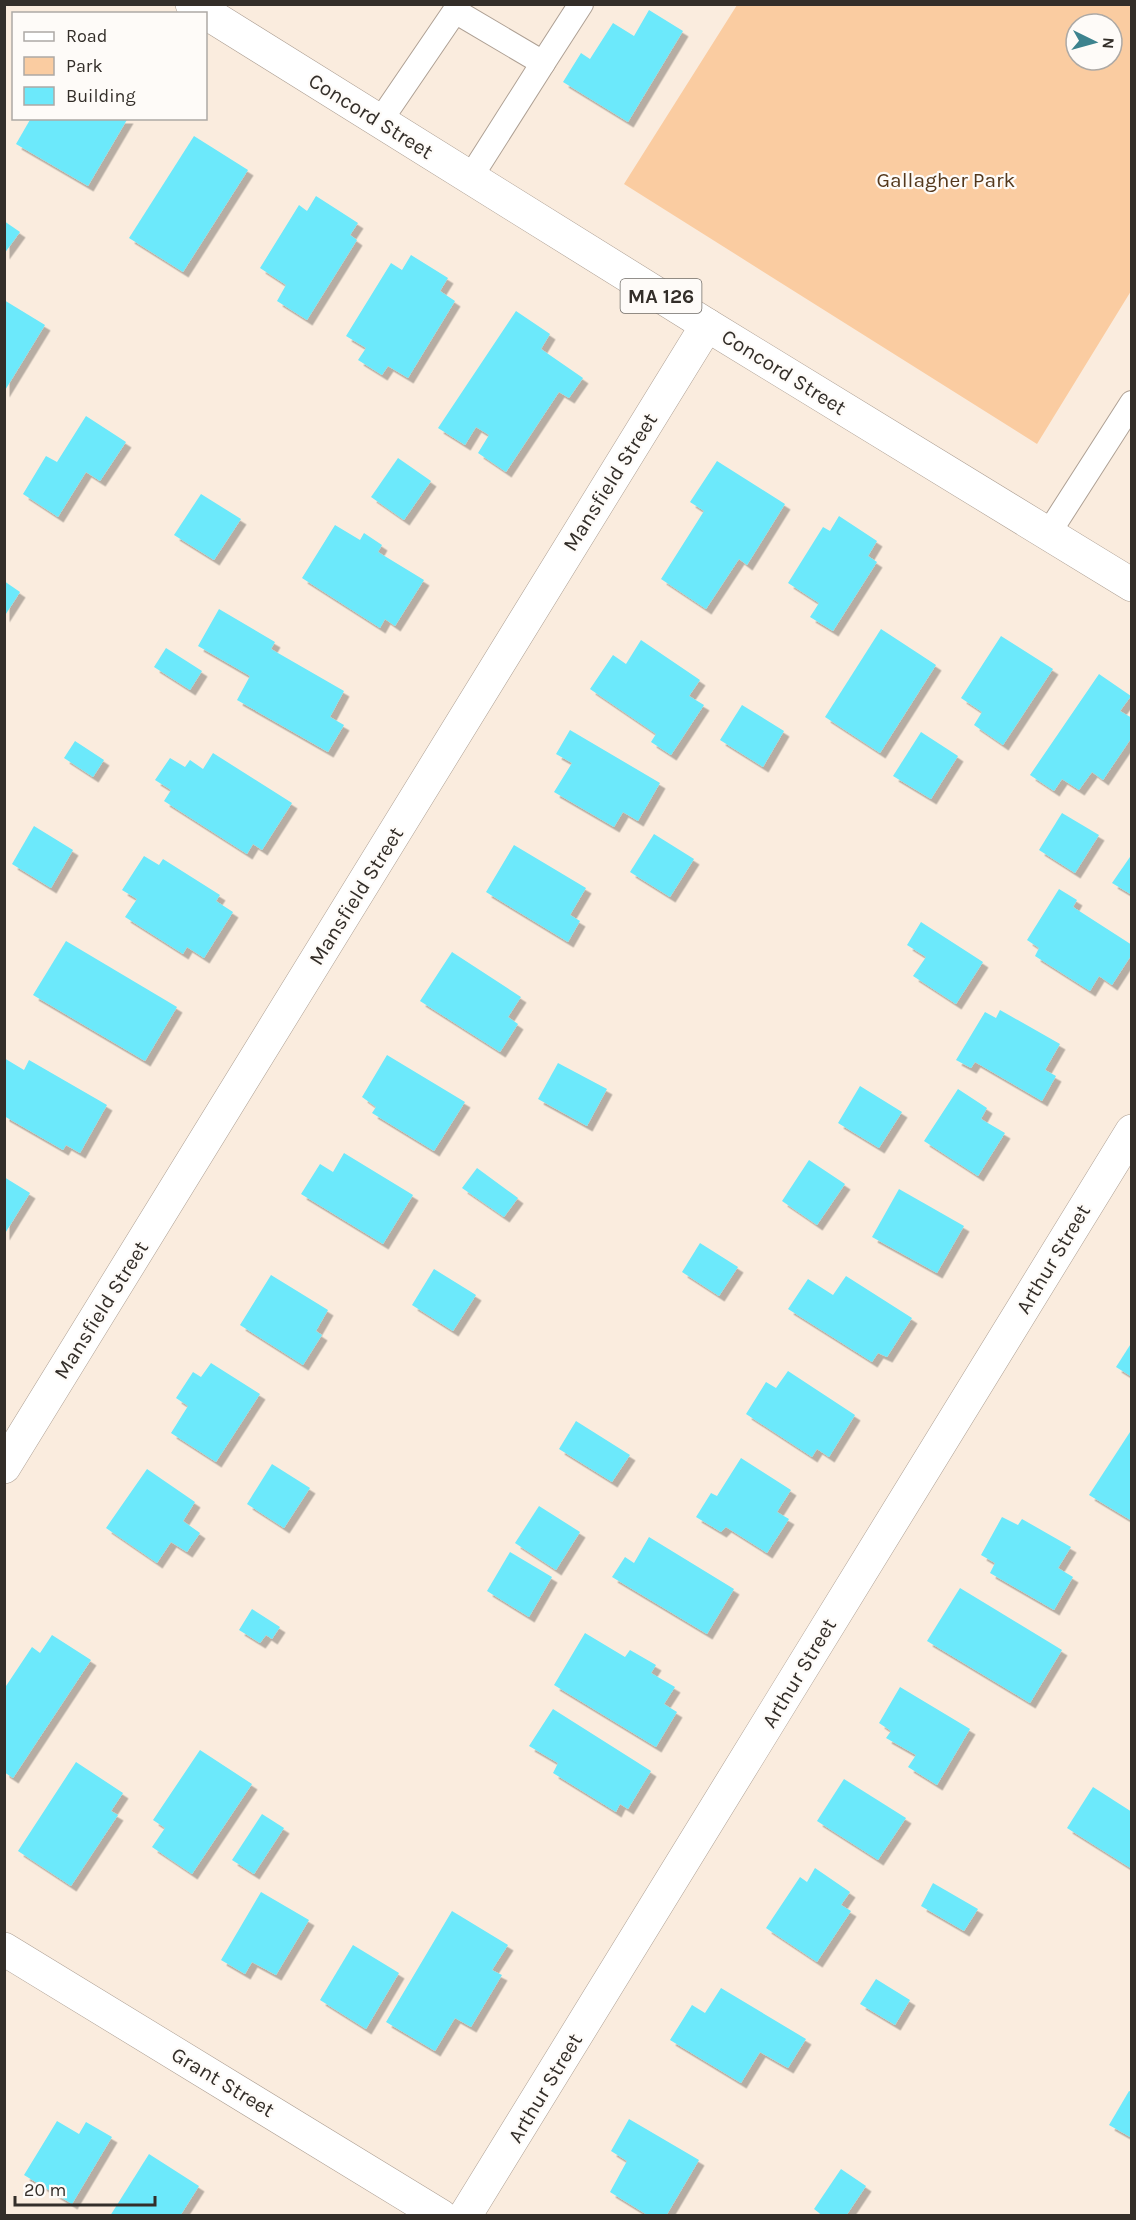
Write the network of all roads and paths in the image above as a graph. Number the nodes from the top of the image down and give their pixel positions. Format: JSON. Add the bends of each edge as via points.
{"nodes":[{"id":1,"x":192,"y":4,"type":"edge"},
{"id":2,"x":581,"y":4,"type":"edge"},
{"id":3,"x":205,"y":12,"type":"edge"},
{"id":4,"x":207,"y":13,"type":"edge"},
{"id":5,"x":543,"y":63,"type":"junction"},
{"id":6,"x":380,"y":122,"type":"junction"},
{"id":7,"x":470,"y":177,"type":"junction"},
{"id":8,"x":707,"y":325,"type":"junction"},
{"id":9,"x":1131,"y":403,"type":"edge"},
{"id":10,"x":1048,"y":534,"type":"junction"},
{"id":11,"x":1131,"y":585,"type":"edge"},
{"id":12,"x":1131,"y":1131,"type":"edge"},
{"id":13,"x":4,"y":1467,"type":"edge"},
{"id":14,"x":4,"y":1949,"type":"edge"},
{"id":15,"x":441,"y":2216,"type":"edge"},
{"id":16,"x":465,"y":2216,"type":"edge"}],
"edges":[{"from":1,"to":3,"type":"street","name":"Concord Street","number":"MA 126"},
{"from":2,"to":5,"type":"lane"},
{"from":4,"to":6,"type":"street","name":"Concord Street","number":"MA 126"},
{"from":5,"to":6,"type":"lane","via":[[455,11]]},
{"from":5,"to":7,"type":"lane"},
{"from":6,"to":7,"type":"street","name":"Concord Street","number":"MA 126"},
{"from":7,"to":8,"type":"street","name":"Concord Street","number":"MA 126"},
{"from":8,"to":10,"type":"street","name":"Concord Street","number":"MA 126"},
{"from":8,"to":13,"type":"street","name":"Mansfield Street"},
{"from":9,"to":10,"type":"lane"},
{"from":10,"to":11,"type":"street","name":"Concord Street","number":"MA 126"},
{"from":12,"to":16,"type":"street","name":"Arthur Street"},
{"from":14,"to":15,"type":"street","name":"Grant Street"}]}
